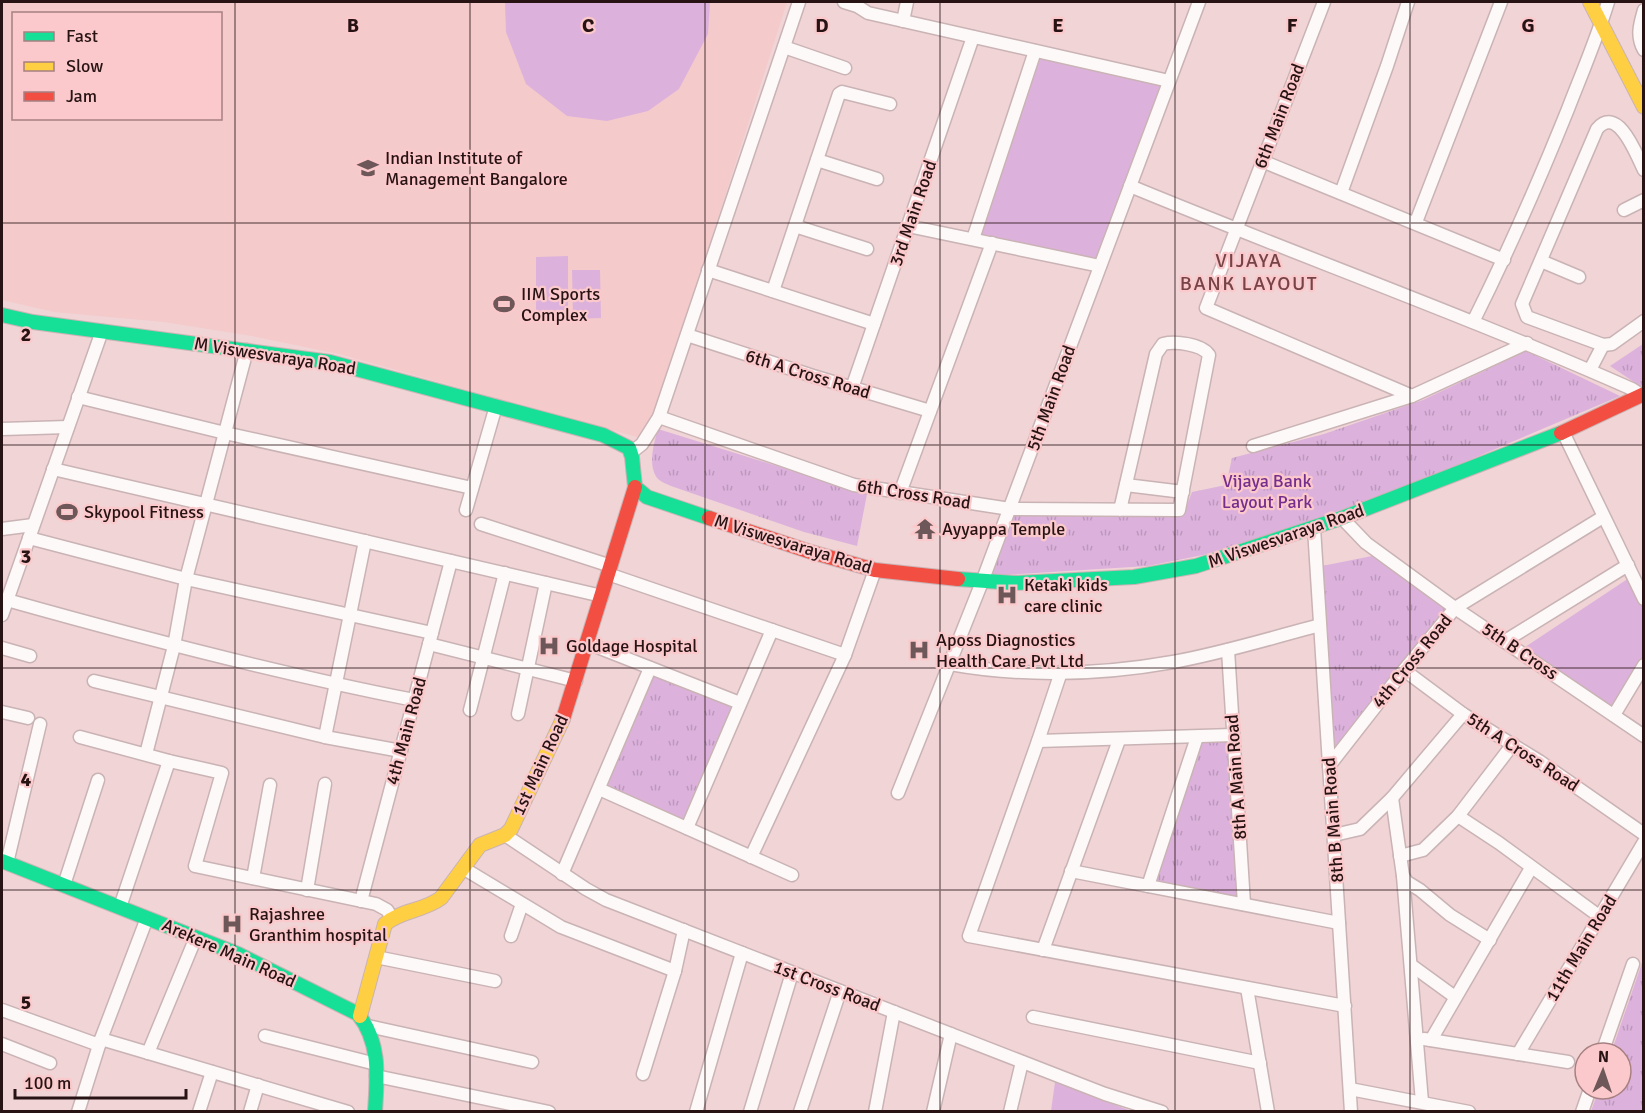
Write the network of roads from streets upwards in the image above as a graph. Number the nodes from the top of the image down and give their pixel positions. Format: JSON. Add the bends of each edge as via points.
{"nodes":[{"id":1,"x":799,"y":2,"type":"edge"},
{"id":2,"x":844,"y":2,"type":"edge"},
{"id":3,"x":906,"y":2,"type":"edge"},
{"id":4,"x":1199,"y":2,"type":"edge"},
{"id":5,"x":1324,"y":2,"type":"edge"},
{"id":6,"x":1408,"y":2,"type":"edge"},
{"id":7,"x":1501,"y":2,"type":"edge"},
{"id":8,"x":1590,"y":2,"type":"edge"},
{"id":9,"x":1608,"y":2,"type":"edge"},
{"id":10,"x":1644,"y":10,"type":"edge"},
{"id":11,"x":903,"y":21,"type":"junction"},
{"id":12,"x":1601,"y":24,"type":"junction"},
{"id":13,"x":973,"y":37,"type":"junction"},
{"id":14,"x":784,"y":47,"type":"junction"},
{"id":15,"x":1644,"y":50,"type":"edge"},
{"id":16,"x":1035,"y":51,"type":"junction"},
{"id":17,"x":845,"y":68,"type":"dead end"},
{"id":18,"x":1169,"y":81,"type":"junction"},
{"id":19,"x":890,"y":104,"type":"dead end"},
{"id":20,"x":1644,"y":107,"type":"edge"},
{"id":21,"x":817,"y":160,"type":"junction"},
{"id":22,"x":1262,"y":160,"type":"junction"},
{"id":23,"x":1644,"y":170,"type":"edge"},
{"id":24,"x":877,"y":179,"type":"dead end"},
{"id":25,"x":1130,"y":186,"type":"junction"},
{"id":26,"x":1341,"y":193,"type":"junction"},
{"id":27,"x":1644,"y":200,"type":"edge"},
{"id":28,"x":1624,"y":210,"type":"dead end"},
{"id":29,"x":1416,"y":222,"type":"junction"},
{"id":30,"x":795,"y":226,"type":"junction"},
{"id":31,"x":908,"y":226,"type":"junction"},
{"id":32,"x":1235,"y":230,"type":"junction"},
{"id":33,"x":973,"y":239,"type":"junction"},
{"id":34,"x":992,"y":243,"type":"junction"},
{"id":35,"x":867,"y":249,"type":"dead end"},
{"id":36,"x":1504,"y":260,"type":"junction"},
{"id":37,"x":1541,"y":261,"type":"junction"},
{"id":38,"x":1100,"y":266,"type":"junction"},
{"id":39,"x":708,"y":270,"type":"junction"},
{"id":40,"x":1579,"y":277,"type":"dead end"},
{"id":41,"x":773,"y":291,"type":"junction"},
{"id":42,"x":2,"y":315,"type":"edge"},
{"id":43,"x":1644,"y":321,"type":"edge"},
{"id":44,"x":1473,"y":322,"type":"junction"},
{"id":45,"x":874,"y":324,"type":"junction"},
{"id":46,"x":102,"y":331,"type":"junction"},
{"id":47,"x":687,"y":335,"type":"junction"},
{"id":48,"x":1527,"y":343,"type":"junction"},
{"id":49,"x":1603,"y":345,"type":"junction"},
{"id":50,"x":247,"y":350,"type":"junction"},
{"id":51,"x":1590,"y":370,"type":"junction"},
{"id":52,"x":852,"y":388,"type":"junction"},
{"id":53,"x":1642,"y":395,"type":"edge"},
{"id":54,"x":1412,"y":396,"type":"junction"},
{"id":55,"x":78,"y":398,"type":"junction"},
{"id":56,"x":496,"y":406,"type":"junction"},
{"id":57,"x":930,"y":411,"type":"junction"},
{"id":58,"x":659,"y":417,"type":"junction"},
{"id":59,"x":68,"y":427,"type":"junction"},
{"id":60,"x":2,"y":429,"type":"edge"},
{"id":61,"x":1563,"y":432,"type":"junction"},
{"id":62,"x":225,"y":433,"type":"junction"},
{"id":63,"x":1253,"y":446,"type":"dead end"},
{"id":64,"x":632,"y":452,"type":"junction"},
{"id":65,"x":53,"y":469,"type":"junction"},
{"id":66,"x":1126,"y":485,"type":"junction"},
{"id":67,"x":634,"y":487,"type":"junction"},
{"id":68,"x":472,"y":488,"type":"junction"},
{"id":69,"x":1183,"y":492,"type":"junction"},
{"id":70,"x":900,"y":493,"type":"junction"},
{"id":71,"x":206,"y":504,"type":"junction"},
{"id":72,"x":1010,"y":508,"type":"junction"},
{"id":73,"x":466,"y":510,"type":"dead end"},
{"id":74,"x":1120,"y":510,"type":"junction"},
{"id":75,"x":1603,"y":517,"type":"junction"},
{"id":76,"x":1342,"y":518,"type":"junction"},
{"id":77,"x":481,"y":524,"type":"dead end"},
{"id":78,"x":33,"y":525,"type":"junction"},
{"id":79,"x":1314,"y":528,"type":"junction"},
{"id":80,"x":2,"y":529,"type":"edge"},
{"id":81,"x":29,"y":538,"type":"junction"},
{"id":82,"x":366,"y":541,"type":"junction"},
{"id":83,"x":451,"y":561,"type":"junction"},
{"id":84,"x":1628,"y":565,"type":"junction"},
{"id":85,"x":610,"y":570,"type":"junction"},
{"id":86,"x":875,"y":570,"type":"junction"},
{"id":87,"x":505,"y":573,"type":"junction"},
{"id":88,"x":186,"y":579,"type":"junction"},
{"id":89,"x":982,"y":582,"type":"junction"},
{"id":90,"x":546,"y":583,"type":"junction"},
{"id":91,"x":602,"y":596,"type":"junction"},
{"id":92,"x":1644,"y":599,"type":"edge"},
{"id":93,"x":6,"y":600,"type":"junction"},
{"id":94,"x":1455,"y":608,"type":"junction"},
{"id":95,"x":2,"y":615,"type":"edge"},
{"id":96,"x":349,"y":615,"type":"junction"},
{"id":97,"x":1320,"y":626,"type":"junction"},
{"id":98,"x":772,"y":630,"type":"junction"},
{"id":99,"x":430,"y":639,"type":"junction"},
{"id":100,"x":1505,"y":641,"type":"junction"},
{"id":101,"x":587,"y":643,"type":"junction"},
{"id":102,"x":174,"y":646,"type":"junction"},
{"id":103,"x":2,"y":648,"type":"edge"},
{"id":104,"x":1228,"y":650,"type":"junction"},
{"id":105,"x":845,"y":655,"type":"junction"},
{"id":106,"x":30,"y":656,"type":"dead end"},
{"id":107,"x":483,"y":658,"type":"junction"},
{"id":108,"x":950,"y":664,"type":"junction"},
{"id":109,"x":1644,"y":665,"type":"edge"},
{"id":110,"x":650,"y":668,"type":"junction"},
{"id":111,"x":528,"y":669,"type":"junction"},
{"id":112,"x":1404,"y":670,"type":"junction"},
{"id":113,"x":1061,"y":672,"type":"junction"},
{"id":114,"x":94,"y":681,"type":"dead end"},
{"id":115,"x":576,"y":681,"type":"junction"},
{"id":116,"x":335,"y":685,"type":"junction"},
{"id":117,"x":161,"y":698,"type":"junction"},
{"id":118,"x":414,"y":700,"type":"junction"},
{"id":119,"x":740,"y":703,"type":"junction"},
{"id":120,"x":470,"y":710,"type":"dead end"},
{"id":121,"x":2,"y":712,"type":"edge"},
{"id":122,"x":518,"y":714,"type":"dead end"},
{"id":123,"x":1463,"y":714,"type":"junction"},
{"id":124,"x":1614,"y":715,"type":"junction"},
{"id":125,"x":28,"y":718,"type":"dead end"},
{"id":126,"x":40,"y":724,"type":"dead end"},
{"id":127,"x":1233,"y":735,"type":"junction"},
{"id":128,"x":1197,"y":736,"type":"junction"},
{"id":129,"x":1644,"y":736,"type":"edge"},
{"id":130,"x":80,"y":737,"type":"dead end"},
{"id":131,"x":325,"y":737,"type":"junction"},
{"id":132,"x":1119,"y":740,"type":"junction"},
{"id":133,"x":1038,"y":741,"type":"junction"},
{"id":134,"x":1513,"y":744,"type":"junction"},
{"id":135,"x":401,"y":751,"type":"junction"},
{"id":136,"x":146,"y":754,"type":"junction"},
{"id":137,"x":169,"y":761,"type":"junction"},
{"id":138,"x":1329,"y":766,"type":"junction"},
{"id":139,"x":98,"y":780,"type":"dead end"},
{"id":140,"x":325,"y":784,"type":"dead end"},
{"id":141,"x":270,"y":785,"type":"dead end"},
{"id":142,"x":598,"y":789,"type":"junction"},
{"id":143,"x":898,"y":792,"type":"dead end"},
{"id":144,"x":1392,"y":798,"type":"junction"},
{"id":145,"x":1458,"y":816,"type":"junction"},
{"id":146,"x":687,"y":828,"type":"junction"},
{"id":147,"x":1644,"y":834,"type":"edge"},
{"id":148,"x":506,"y":835,"type":"junction"},
{"id":149,"x":1334,"y":835,"type":"junction"},
{"id":150,"x":1644,"y":842,"type":"edge"},
{"id":151,"x":1400,"y":856,"type":"junction"},
{"id":152,"x":751,"y":857,"type":"junction"},
{"id":153,"x":4,"y":862,"type":"edge"},
{"id":154,"x":463,"y":868,"type":"junction"},
{"id":155,"x":1531,"y":868,"type":"junction"},
{"id":156,"x":1071,"y":872,"type":"junction"},
{"id":157,"x":562,"y":874,"type":"junction"},
{"id":158,"x":792,"y":875,"type":"dead end"},
{"id":159,"x":1403,"y":876,"type":"junction"},
{"id":160,"x":253,"y":878,"type":"junction"},
{"id":161,"x":64,"y":885,"type":"junction"},
{"id":162,"x":1148,"y":886,"type":"junction"},
{"id":163,"x":307,"y":890,"type":"junction"},
{"id":164,"x":361,"y":900,"type":"junction"},
{"id":165,"x":522,"y":904,"type":"junction"},
{"id":166,"x":1244,"y":904,"type":"junction"},
{"id":167,"x":120,"y":907,"type":"junction"},
{"id":168,"x":1599,"y":916,"type":"junction"},
{"id":169,"x":147,"y":918,"type":"junction"},
{"id":170,"x":392,"y":918,"type":"junction"},
{"id":171,"x":1339,"y":923,"type":"junction"},
{"id":172,"x":684,"y":930,"type":"junction"},
{"id":173,"x":196,"y":936,"type":"junction"},
{"id":174,"x":511,"y":936,"type":"dead end"},
{"id":175,"x":1490,"y":940,"type":"junction"},
{"id":176,"x":1043,"y":950,"type":"junction"},
{"id":177,"x":742,"y":953,"type":"junction"},
{"id":178,"x":376,"y":957,"type":"junction"},
{"id":179,"x":1633,"y":964,"type":"dead end"},
{"id":180,"x":1411,"y":965,"type":"junction"},
{"id":181,"x":675,"y":971,"type":"junction"},
{"id":182,"x":792,"y":973,"type":"junction"},
{"id":183,"x":495,"y":981,"type":"dead end"},
{"id":184,"x":1247,"y":988,"type":"junction"},
{"id":185,"x":840,"y":991,"type":"junction"},
{"id":186,"x":1455,"y":997,"type":"junction"},
{"id":187,"x":1345,"y":1006,"type":"junction"},
{"id":188,"x":2,"y":1010,"type":"edge"},
{"id":189,"x":894,"y":1012,"type":"junction"},
{"id":190,"x":1033,"y":1017,"type":"dead end"},
{"id":191,"x":364,"y":1021,"type":"junction"},
{"id":192,"x":951,"y":1034,"type":"junction"},
{"id":193,"x":265,"y":1036,"type":"dead end"},
{"id":194,"x":1417,"y":1038,"type":"junction"},
{"id":195,"x":1431,"y":1040,"type":"junction"},
{"id":196,"x":1606,"y":1041,"type":"edge"},
{"id":197,"x":100,"y":1042,"type":"junction"},
{"id":198,"x":2,"y":1044,"type":"edge"},
{"id":199,"x":148,"y":1053,"type":"junction"},
{"id":200,"x":1518,"y":1054,"type":"junction"},
{"id":201,"x":532,"y":1062,"type":"dead end"},
{"id":202,"x":1022,"y":1062,"type":"junction"},
{"id":203,"x":1568,"y":1062,"type":"dead end"},
{"id":204,"x":50,"y":1063,"type":"dead end"},
{"id":205,"x":1260,"y":1064,"type":"junction"},
{"id":206,"x":376,"y":1070,"type":"junction"},
{"id":207,"x":212,"y":1072,"type":"junction"},
{"id":208,"x":643,"y":1074,"type":"dead end"},
{"id":209,"x":258,"y":1085,"type":"junction"},
{"id":210,"x":1350,"y":1089,"type":"junction"},
{"id":211,"x":1422,"y":1102,"type":"junction"},
{"id":212,"x":78,"y":1112,"type":"edge"},
{"id":213,"x":199,"y":1112,"type":"edge"},
{"id":214,"x":250,"y":1112,"type":"edge"},
{"id":215,"x":348,"y":1112,"type":"edge"},
{"id":216,"x":375,"y":1112,"type":"edge"},
{"id":217,"x":549,"y":1112,"type":"edge"},
{"id":218,"x":696,"y":1112,"type":"edge"},
{"id":219,"x":750,"y":1112,"type":"edge"},
{"id":220,"x":800,"y":1112,"type":"edge"},
{"id":221,"x":875,"y":1112,"type":"edge"},
{"id":222,"x":933,"y":1112,"type":"edge"},
{"id":223,"x":1010,"y":1112,"type":"edge"},
{"id":224,"x":1162,"y":1112,"type":"edge"},
{"id":225,"x":1268,"y":1112,"type":"edge"},
{"id":226,"x":1352,"y":1112,"type":"edge"},
{"id":227,"x":1469,"y":1112,"type":"edge"}],
"edges":[{"from":1,"to":14,"type":"street"},
{"from":2,"to":11,"type":"street","via":[[868,13]]},
{"from":3,"to":11,"type":"street"},
{"from":4,"to":18,"type":"street","name":"5th Main Road"},
{"from":5,"to":22,"type":"street","name":"6th Main Road"},
{"from":6,"to":26,"type":"street"},
{"from":7,"to":29,"type":"street"},
{"from":8,"to":12,"type":"street"},
{"from":9,"to":12,"type":"street"},
{"from":10,"to":15,"type":"street","via":[[1639,33]]},
{"from":11,"to":13,"type":"street"},
{"from":12,"to":20,"type":"street"},
{"from":12,"to":36,"type":"street"},
{"from":13,"to":16,"type":"street"},
{"from":13,"to":31,"type":"street","name":"3rd Main Road"},
{"from":14,"to":17,"type":"street"},
{"from":14,"to":39,"type":"street"},
{"from":16,"to":18,"type":"street"},
{"from":16,"to":33,"type":"street"},
{"from":18,"to":25,"type":"street","name":"5th Main Road"},
{"from":19,"to":21,"type":"street","via":[[838,94]]},
{"from":21,"to":24,"type":"street"},
{"from":21,"to":30,"type":"street"},
{"from":22,"to":26,"type":"street"},
{"from":22,"to":32,"type":"street","name":"6th Main Road"},
{"from":23,"to":37,"type":"street","via":[[1621,128],[1601,124]]},
{"from":25,"to":32,"type":"street"},
{"from":25,"to":38,"type":"street","name":"5th Main Road"},
{"from":26,"to":29,"type":"street"},
{"from":27,"to":28,"type":"street"},
{"from":29,"to":36,"type":"street"},
{"from":30,"to":35,"type":"street"},
{"from":30,"to":41,"type":"street"},
{"from":31,"to":33,"type":"street"},
{"from":31,"to":45,"type":"street","name":"3rd Main Road"},
{"from":32,"to":44,"type":"street"},
{"from":32,"to":54,"type":"street","name":"6th Main Road","via":[[1206,308]]},
{"from":33,"to":34,"type":"street"},
{"from":34,"to":38,"type":"street"},
{"from":34,"to":57,"type":"street"},
{"from":36,"to":44,"type":"street"},
{"from":37,"to":40,"type":"street"},
{"from":37,"to":49,"type":"street","via":[[1522,304],[1527,317]]},
{"from":38,"to":72,"type":"street","name":"5th Main Road"},
{"from":39,"to":41,"type":"street"},
{"from":39,"to":47,"type":"street"},
{"from":41,"to":45,"type":"street"},
{"from":42,"to":46,"type":"street","name":"M Viswesvaraya Road"},
{"from":43,"to":49,"type":"street","via":[[1612,344]]},
{"from":44,"to":48,"type":"street"},
{"from":45,"to":52,"type":"street","name":"3rd Main Road"},
{"from":46,"to":50,"type":"street","name":"M Viswesvaraya Road"},
{"from":46,"to":55,"type":"street"},
{"from":47,"to":52,"type":"street","name":"6th A Cross Road"},
{"from":47,"to":58,"type":"street"},
{"from":48,"to":51,"type":"street"},
{"from":48,"to":54,"type":"street"},
{"from":49,"to":51,"type":"street"},
{"from":50,"to":56,"type":"street","name":"M Viswesvaraya Road","via":[[330,362]]},
{"from":50,"to":62,"type":"street"},
{"from":51,"to":53,"type":"street"},
{"from":52,"to":57,"type":"street","name":"6th A Cross Road"},
{"from":53,"to":61,"type":"street","name":"M Viswesvaraya Road"},
{"from":54,"to":63,"type":"street"},
{"from":55,"to":59,"type":"street"},
{"from":55,"to":62,"type":"street"},
{"from":56,"to":64,"type":"street","name":"M Viswesvaraya Road","via":[[603,435]]},
{"from":56,"to":68,"type":"street"},
{"from":57,"to":70,"type":"street"},
{"from":58,"to":64,"type":"street","via":[[642,444]]},
{"from":58,"to":70,"type":"street","name":"6th Cross Road","via":[[854,485]]},
{"from":59,"to":60,"type":"street"},
{"from":59,"to":65,"type":"street"},
{"from":61,"to":75,"type":"street"},
{"from":61,"to":76,"type":"street","name":"M Viswesvaraya Road"},
{"from":62,"to":68,"type":"street"},
{"from":62,"to":71,"type":"street"},
{"from":64,"to":67,"type":"street"},
{"from":65,"to":71,"type":"street"},
{"from":65,"to":78,"type":"street"},
{"from":66,"to":69,"type":"street"},
{"from":66,"to":69,"type":"street","via":[[1156,354],[1169,342],[1201,348],[1209,355]]},
{"from":66,"to":74,"type":"street"},
{"from":67,"to":85,"type":"street","name":"1st Main Road"},
{"from":67,"to":86,"type":"street","name":"M Viswesvaraya Road","via":[[647,497]]},
{"from":68,"to":73,"type":"street"},
{"from":69,"to":74,"type":"street","name":"6th Cross Road","via":[[1179,510]]},
{"from":70,"to":72,"type":"street","name":"6th Cross Road"},
{"from":71,"to":82,"type":"street"},
{"from":71,"to":88,"type":"street"},
{"from":72,"to":74,"type":"street","name":"6th Cross Road"},
{"from":72,"to":89,"type":"street","name":"5th Main Road"},
{"from":75,"to":84,"type":"street"},
{"from":75,"to":94,"type":"street","name":"4th Cross Road"},
{"from":76,"to":79,"type":"street","name":"M Viswesvaraya Road"},
{"from":76,"to":94,"type":"street","name":"5th B Cross","via":[[1366,543]]},
{"from":77,"to":85,"type":"street"},
{"from":78,"to":80,"type":"street"},
{"from":78,"to":81,"type":"street"},
{"from":79,"to":89,"type":"street","name":"M Viswesvaraya Road","via":[[1165,573],[1084,581]]},
{"from":79,"to":97,"type":"street","name":"8th B Main Road"},
{"from":81,"to":88,"type":"street"},
{"from":81,"to":93,"type":"street"},
{"from":82,"to":83,"type":"street"},
{"from":82,"to":96,"type":"street"},
{"from":83,"to":87,"type":"street"},
{"from":83,"to":99,"type":"street","name":"4th Main Road"},
{"from":84,"to":92,"type":"street"},
{"from":84,"to":100,"type":"street"},
{"from":85,"to":91,"type":"street","name":"1st Main Road"},
{"from":85,"to":98,"type":"street"},
{"from":86,"to":89,"type":"street","name":"M Viswesvaraya Road"},
{"from":86,"to":105,"type":"street"},
{"from":87,"to":90,"type":"street"},
{"from":87,"to":107,"type":"street"},
{"from":88,"to":96,"type":"street"},
{"from":88,"to":102,"type":"street"},
{"from":89,"to":108,"type":"street","name":"5th Main Road"},
{"from":90,"to":91,"type":"street"},
{"from":90,"to":111,"type":"street"},
{"from":91,"to":101,"type":"street","name":"1st Main Road"},
{"from":93,"to":95,"type":"street"},
{"from":93,"to":102,"type":"street"},
{"from":94,"to":100,"type":"street","name":"5th B Cross"},
{"from":94,"to":112,"type":"street","name":"4th Cross Road"},
{"from":96,"to":99,"type":"street"},
{"from":96,"to":116,"type":"street"},
{"from":97,"to":104,"type":"street"},
{"from":97,"to":138,"type":"street","name":"8th B Main Road"},
{"from":98,"to":105,"type":"street"},
{"from":98,"to":119,"type":"street"},
{"from":99,"to":107,"type":"street"},
{"from":99,"to":118,"type":"street","name":"4th Main Road"},
{"from":100,"to":124,"type":"street","name":"5th B Cross"},
{"from":101,"to":110,"type":"street"},
{"from":101,"to":115,"type":"street","name":"1st Main Road"},
{"from":102,"to":116,"type":"street"},
{"from":102,"to":117,"type":"street"},
{"from":103,"to":106,"type":"street"},
{"from":104,"to":113,"type":"street","via":[[1159,664]]},
{"from":104,"to":127,"type":"street","name":"8th A Main Road"},
{"from":105,"to":152,"type":"street"},
{"from":107,"to":111,"type":"street"},
{"from":107,"to":120,"type":"street"},
{"from":108,"to":113,"type":"street","via":[[1002,672]]},
{"from":108,"to":143,"type":"street","name":"5th Main Road"},
{"from":109,"to":124,"type":"street"},
{"from":110,"to":119,"type":"street"},
{"from":110,"to":142,"type":"street"},
{"from":111,"to":115,"type":"street"},
{"from":111,"to":122,"type":"street"},
{"from":112,"to":123,"type":"street","name":"5th A Cross Road"},
{"from":112,"to":138,"type":"street","name":"4th Cross Road"},
{"from":113,"to":133,"type":"street"},
{"from":114,"to":117,"type":"street"},
{"from":115,"to":148,"type":"street","name":"1st Main Road","via":[[555,737]]},
{"from":116,"to":118,"type":"street"},
{"from":116,"to":131,"type":"street"},
{"from":117,"to":131,"type":"street"},
{"from":117,"to":136,"type":"street"},
{"from":118,"to":135,"type":"street","name":"4th Main Road"},
{"from":119,"to":146,"type":"street"},
{"from":121,"to":125,"type":"street"},
{"from":123,"to":134,"type":"street","name":"5th A Cross Road"},
{"from":123,"to":144,"type":"street"},
{"from":124,"to":129,"type":"street","name":"5th B Cross"},
{"from":126,"to":153,"type":"street"},
{"from":127,"to":128,"type":"street"},
{"from":127,"to":166,"type":"street","name":"8th A Main Road"},
{"from":128,"to":132,"type":"street"},
{"from":128,"to":162,"type":"street"},
{"from":130,"to":136,"type":"street"},
{"from":131,"to":135,"type":"street"},
{"from":132,"to":133,"type":"street"},
{"from":132,"to":156,"type":"street"},
{"from":133,"to":176,"type":"street","via":[[969,936]]},
{"from":134,"to":145,"type":"street"},
{"from":134,"to":147,"type":"street","name":"5th A Cross Road"},
{"from":135,"to":164,"type":"street","name":"4th Main Road"},
{"from":136,"to":137,"type":"street"},
{"from":137,"to":160,"type":"street","via":[[222,773],[195,866]]},
{"from":137,"to":167,"type":"street"},
{"from":138,"to":149,"type":"street","name":"8th B Main Road"},
{"from":139,"to":161,"type":"street"},
{"from":140,"to":163,"type":"street"},
{"from":141,"to":160,"type":"street"},
{"from":142,"to":146,"type":"street"},
{"from":142,"to":157,"type":"street"},
{"from":144,"to":149,"type":"street","via":[[1360,829]]},
{"from":144,"to":151,"type":"street"},
{"from":145,"to":151,"type":"street","via":[[1423,850]]},
{"from":145,"to":155,"type":"street"},
{"from":146,"to":152,"type":"street"},
{"from":148,"to":154,"type":"street","name":"1st Main Road","via":[[480,845]]},
{"from":148,"to":157,"type":"street","name":"1st Cross Road"},
{"from":149,"to":171,"type":"street","name":"8th B Main Road"},
{"from":150,"to":168,"type":"street","name":"11th Main Road"},
{"from":151,"to":159,"type":"street"},
{"from":152,"to":158,"type":"street"},
{"from":153,"to":161,"type":"street","name":"Arekere Main Road"},
{"from":154,"to":165,"type":"street"},
{"from":154,"to":170,"type":"street","name":"1st Main Road","via":[[434,904]]},
{"from":155,"to":168,"type":"street"},
{"from":155,"to":175,"type":"street"},
{"from":156,"to":162,"type":"street"},
{"from":156,"to":176,"type":"street"},
{"from":157,"to":172,"type":"street","name":"1st Cross Road","via":[[606,900]]},
{"from":159,"to":175,"type":"street","via":[[1450,915]]},
{"from":159,"to":180,"type":"street"},
{"from":160,"to":163,"type":"street"},
{"from":161,"to":167,"type":"street","name":"Arekere Main Road"},
{"from":162,"to":166,"type":"street"},
{"from":163,"to":164,"type":"street"},
{"from":164,"to":170,"type":"street","via":[[382,907]]},
{"from":165,"to":174,"type":"street"},
{"from":165,"to":181,"type":"street","via":[[561,927]]},
{"from":166,"to":171,"type":"street"},
{"from":167,"to":169,"type":"street","name":"Arekere Main Road"},
{"from":168,"to":200,"type":"street","name":"11th Main Road"},
{"from":169,"to":173,"type":"street","name":"Arekere Main Road"},
{"from":169,"to":197,"type":"street"},
{"from":170,"to":178,"type":"street","via":[[385,924]]},
{"from":171,"to":187,"type":"street","name":"8th B Main Road"},
{"from":172,"to":177,"type":"street","name":"1st Cross Road"},
{"from":172,"to":181,"type":"street"},
{"from":173,"to":191,"type":"street","name":"Arekere Main Road","via":[[278,973]]},
{"from":173,"to":199,"type":"street"},
{"from":175,"to":186,"type":"street"},
{"from":176,"to":184,"type":"street"},
{"from":177,"to":182,"type":"street","name":"1st Cross Road"},
{"from":177,"to":218,"type":"street"},
{"from":178,"to":183,"type":"street"},
{"from":178,"to":191,"type":"street"},
{"from":179,"to":196,"type":"street"},
{"from":180,"to":186,"type":"street"},
{"from":180,"to":194,"type":"street"},
{"from":181,"to":208,"type":"street"},
{"from":182,"to":185,"type":"street","name":"1st Cross Road"},
{"from":182,"to":219,"type":"street"},
{"from":184,"to":187,"type":"street"},
{"from":184,"to":205,"type":"street"},
{"from":185,"to":189,"type":"street","name":"1st Cross Road"},
{"from":185,"to":220,"type":"street"},
{"from":186,"to":195,"type":"street"},
{"from":187,"to":210,"type":"street","name":"8th B Main Road"},
{"from":188,"to":197,"type":"street"},
{"from":189,"to":192,"type":"street","name":"1st Cross Road"},
{"from":189,"to":221,"type":"street"},
{"from":190,"to":205,"type":"street"},
{"from":191,"to":201,"type":"street"},
{"from":191,"to":206,"type":"street","via":[[374,1044]]},
{"from":192,"to":202,"type":"street","name":"1st Cross Road"},
{"from":192,"to":222,"type":"street"},
{"from":193,"to":206,"type":"street"},
{"from":194,"to":195,"type":"street"},
{"from":194,"to":211,"type":"street"},
{"from":195,"to":200,"type":"street"},
{"from":197,"to":199,"type":"street"},
{"from":197,"to":212,"type":"street"},
{"from":198,"to":204,"type":"street"},
{"from":199,"to":207,"type":"street"},
{"from":200,"to":203,"type":"street"},
{"from":202,"to":223,"type":"street"},
{"from":202,"to":224,"type":"street","name":"1st Cross Road"},
{"from":205,"to":225,"type":"street"},
{"from":206,"to":216,"type":"street"},
{"from":206,"to":217,"type":"street"},
{"from":207,"to":209,"type":"street"},
{"from":207,"to":213,"type":"street"},
{"from":209,"to":214,"type":"street"},
{"from":209,"to":215,"type":"street"},
{"from":210,"to":211,"type":"street"},
{"from":210,"to":226,"type":"street","name":"8th B Main Road"},
{"from":211,"to":227,"type":"street"}]}
